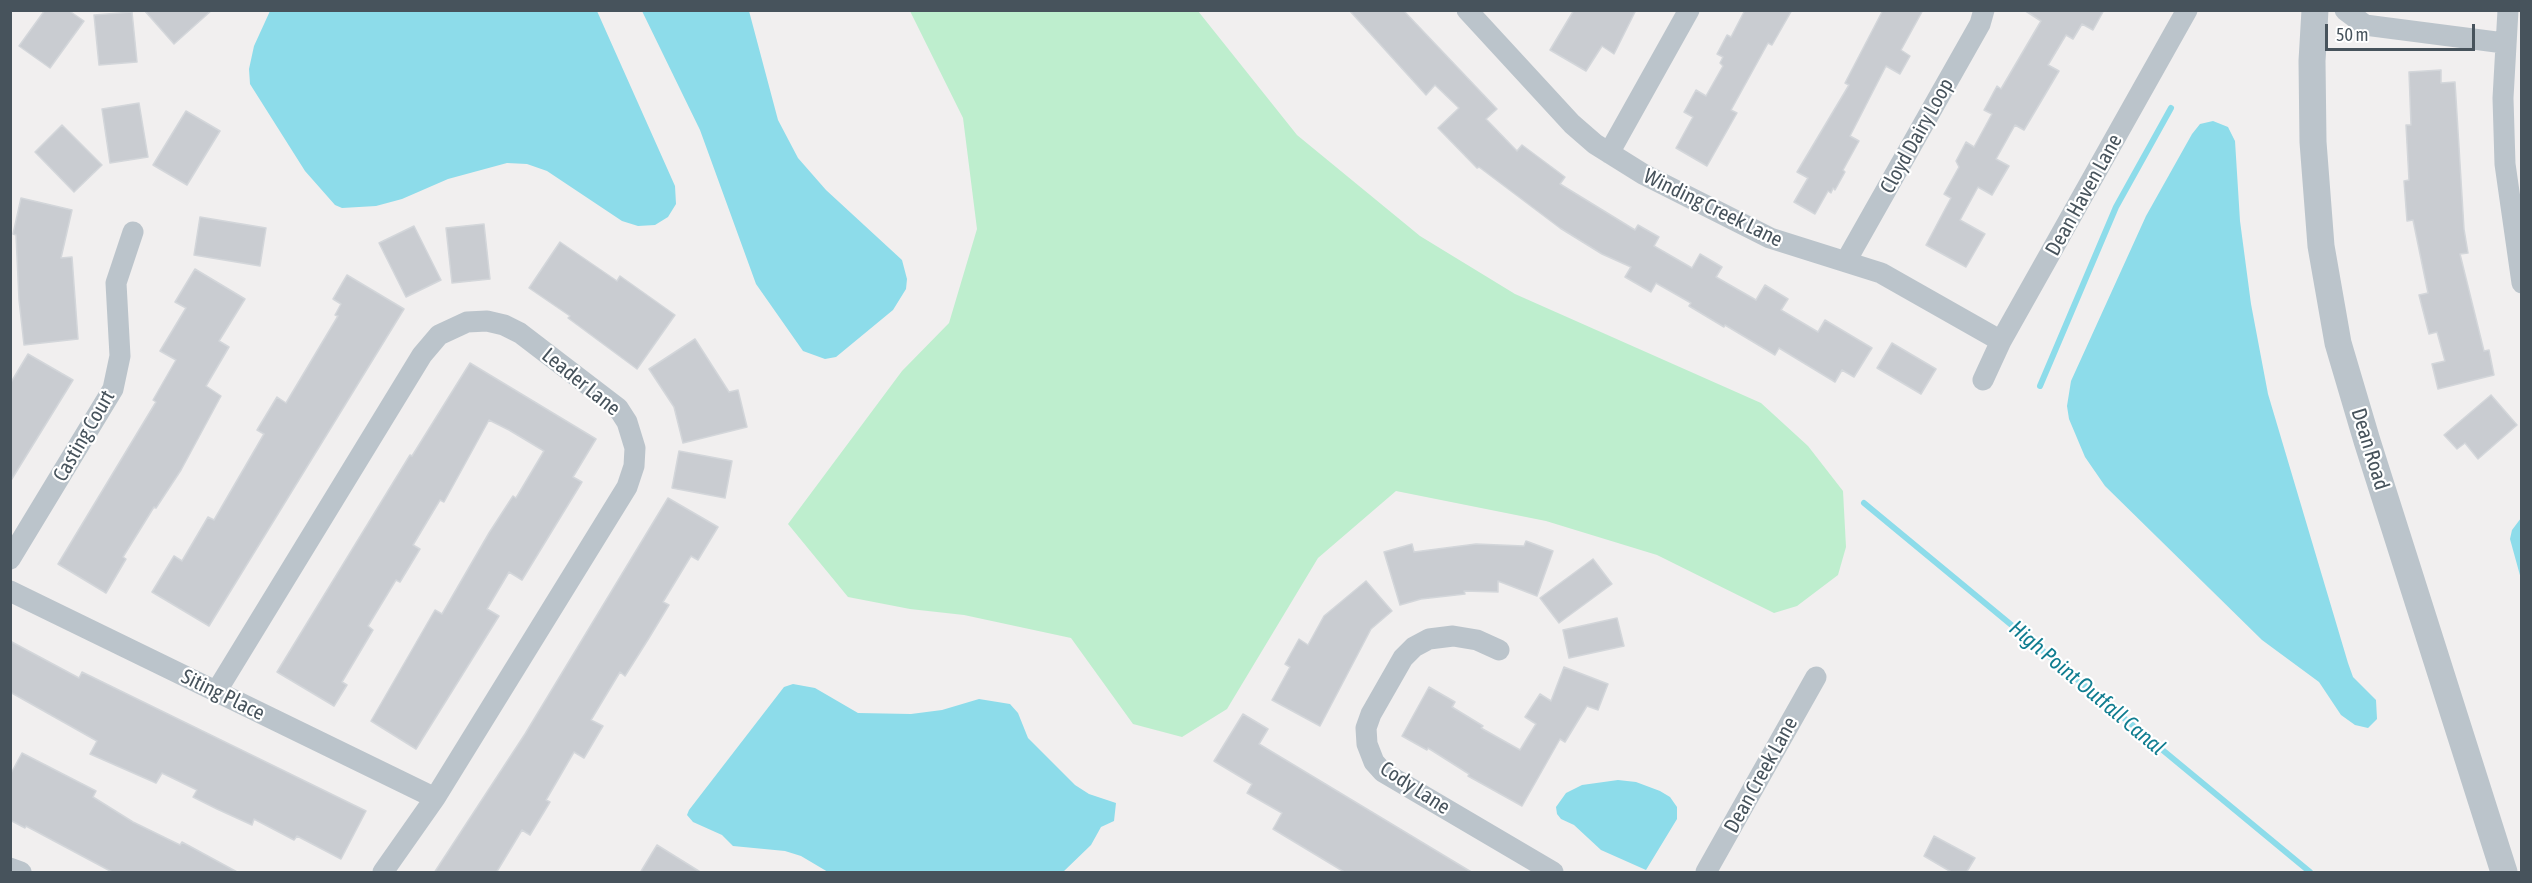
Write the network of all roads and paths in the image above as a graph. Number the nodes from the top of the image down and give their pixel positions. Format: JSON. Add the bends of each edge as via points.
{"nodes":[{"id":1,"x":1467,"y":10,"type":"edge"},
{"id":2,"x":1689,"y":10,"type":"edge"},
{"id":3,"x":1984,"y":10,"type":"edge"},
{"id":4,"x":2187,"y":10,"type":"edge"},
{"id":5,"x":2315,"y":10,"type":"edge"},
{"id":6,"x":2346,"y":10,"type":"edge"},
{"id":7,"x":2503,"y":11,"type":"edge"},
{"id":8,"x":2504,"y":43,"type":"junction"},
{"id":9,"x":1609,"y":153,"type":"junction"},
{"id":10,"x":2513,"y":164,"type":"edge"},
{"id":11,"x":133,"y":232,"type":"dead end"},
{"id":12,"x":1846,"y":261,"type":"junction"},
{"id":13,"x":2522,"y":283,"type":"edge"},
{"id":14,"x":2001,"y":341,"type":"junction"},
{"id":15,"x":1983,"y":380,"type":"dead end"},
{"id":16,"x":10,"y":559,"type":"edge"},
{"id":17,"x":10,"y":591,"type":"edge"},
{"id":18,"x":1499,"y":650,"type":"dead end"},
{"id":19,"x":1816,"y":677,"type":"dead end"},
{"id":20,"x":216,"y":692,"type":"junction"},
{"id":21,"x":435,"y":798,"type":"junction"},
{"id":22,"x":10,"y":867,"type":"edge"},
{"id":23,"x":21,"y":873,"type":"edge"},
{"id":24,"x":383,"y":873,"type":"edge"},
{"id":25,"x":1553,"y":873,"type":"edge"},
{"id":26,"x":1706,"y":873,"type":"edge"},
{"id":27,"x":2504,"y":873,"type":"edge"}],
"edges":[{"from":1,"to":9,"type":"street","name":"Winding Creek Lane","via":[[1562,113]]},
{"from":2,"to":9,"type":"street"},
{"from":3,"to":12,"type":"street","name":"Cloyd Dairy Loop","via":[[1980,24]]},
{"from":4,"to":14,"type":"street","name":"Dean Haven Lane"},
{"from":5,"to":27,"type":"street","name":"Dean Road","via":[[2313,142],[2321,246],[2338,343]]},
{"from":6,"to":8,"type":"street","via":[[2365,25]]},
{"from":7,"to":8,"type":"street"},
{"from":8,"to":10,"type":"street"},
{"from":9,"to":12,"type":"street","name":"Winding Creek Lane","via":[[1657,182],[1770,238]]},
{"from":10,"to":13,"type":"street"},
{"from":11,"to":16,"type":"street","name":"Casting Court","via":[[116,283],[120,356],[113,389]]},
{"from":12,"to":14,"type":"street","name":"Winding Creek Lane","via":[[1881,273]]},
{"from":14,"to":15,"type":"street","name":"Dean Haven Lane"},
{"from":17,"to":20,"type":"street","name":"Siting Place"},
{"from":18,"to":25,"type":"street","name":"Cody Lane","via":[[1477,640],[1453,636],[1429,639],[1414,647],[1403,658],[1371,714],[1366,728],[1367,744],[1383,772]]},
{"from":19,"to":26,"type":"street","name":"Dean Creek Lane"},
{"from":20,"to":21,"type":"street","name":"Siting Place"},
{"from":20,"to":21,"type":"street","name":"Leader Lane","via":[[427,347],[446,330],[467,322],[487,321],[512,328],[618,408],[630,429],[636,458],[623,494]]},
{"from":21,"to":24,"type":"street","name":"Leader Lane"},
{"from":22,"to":23,"type":"street"}]}
